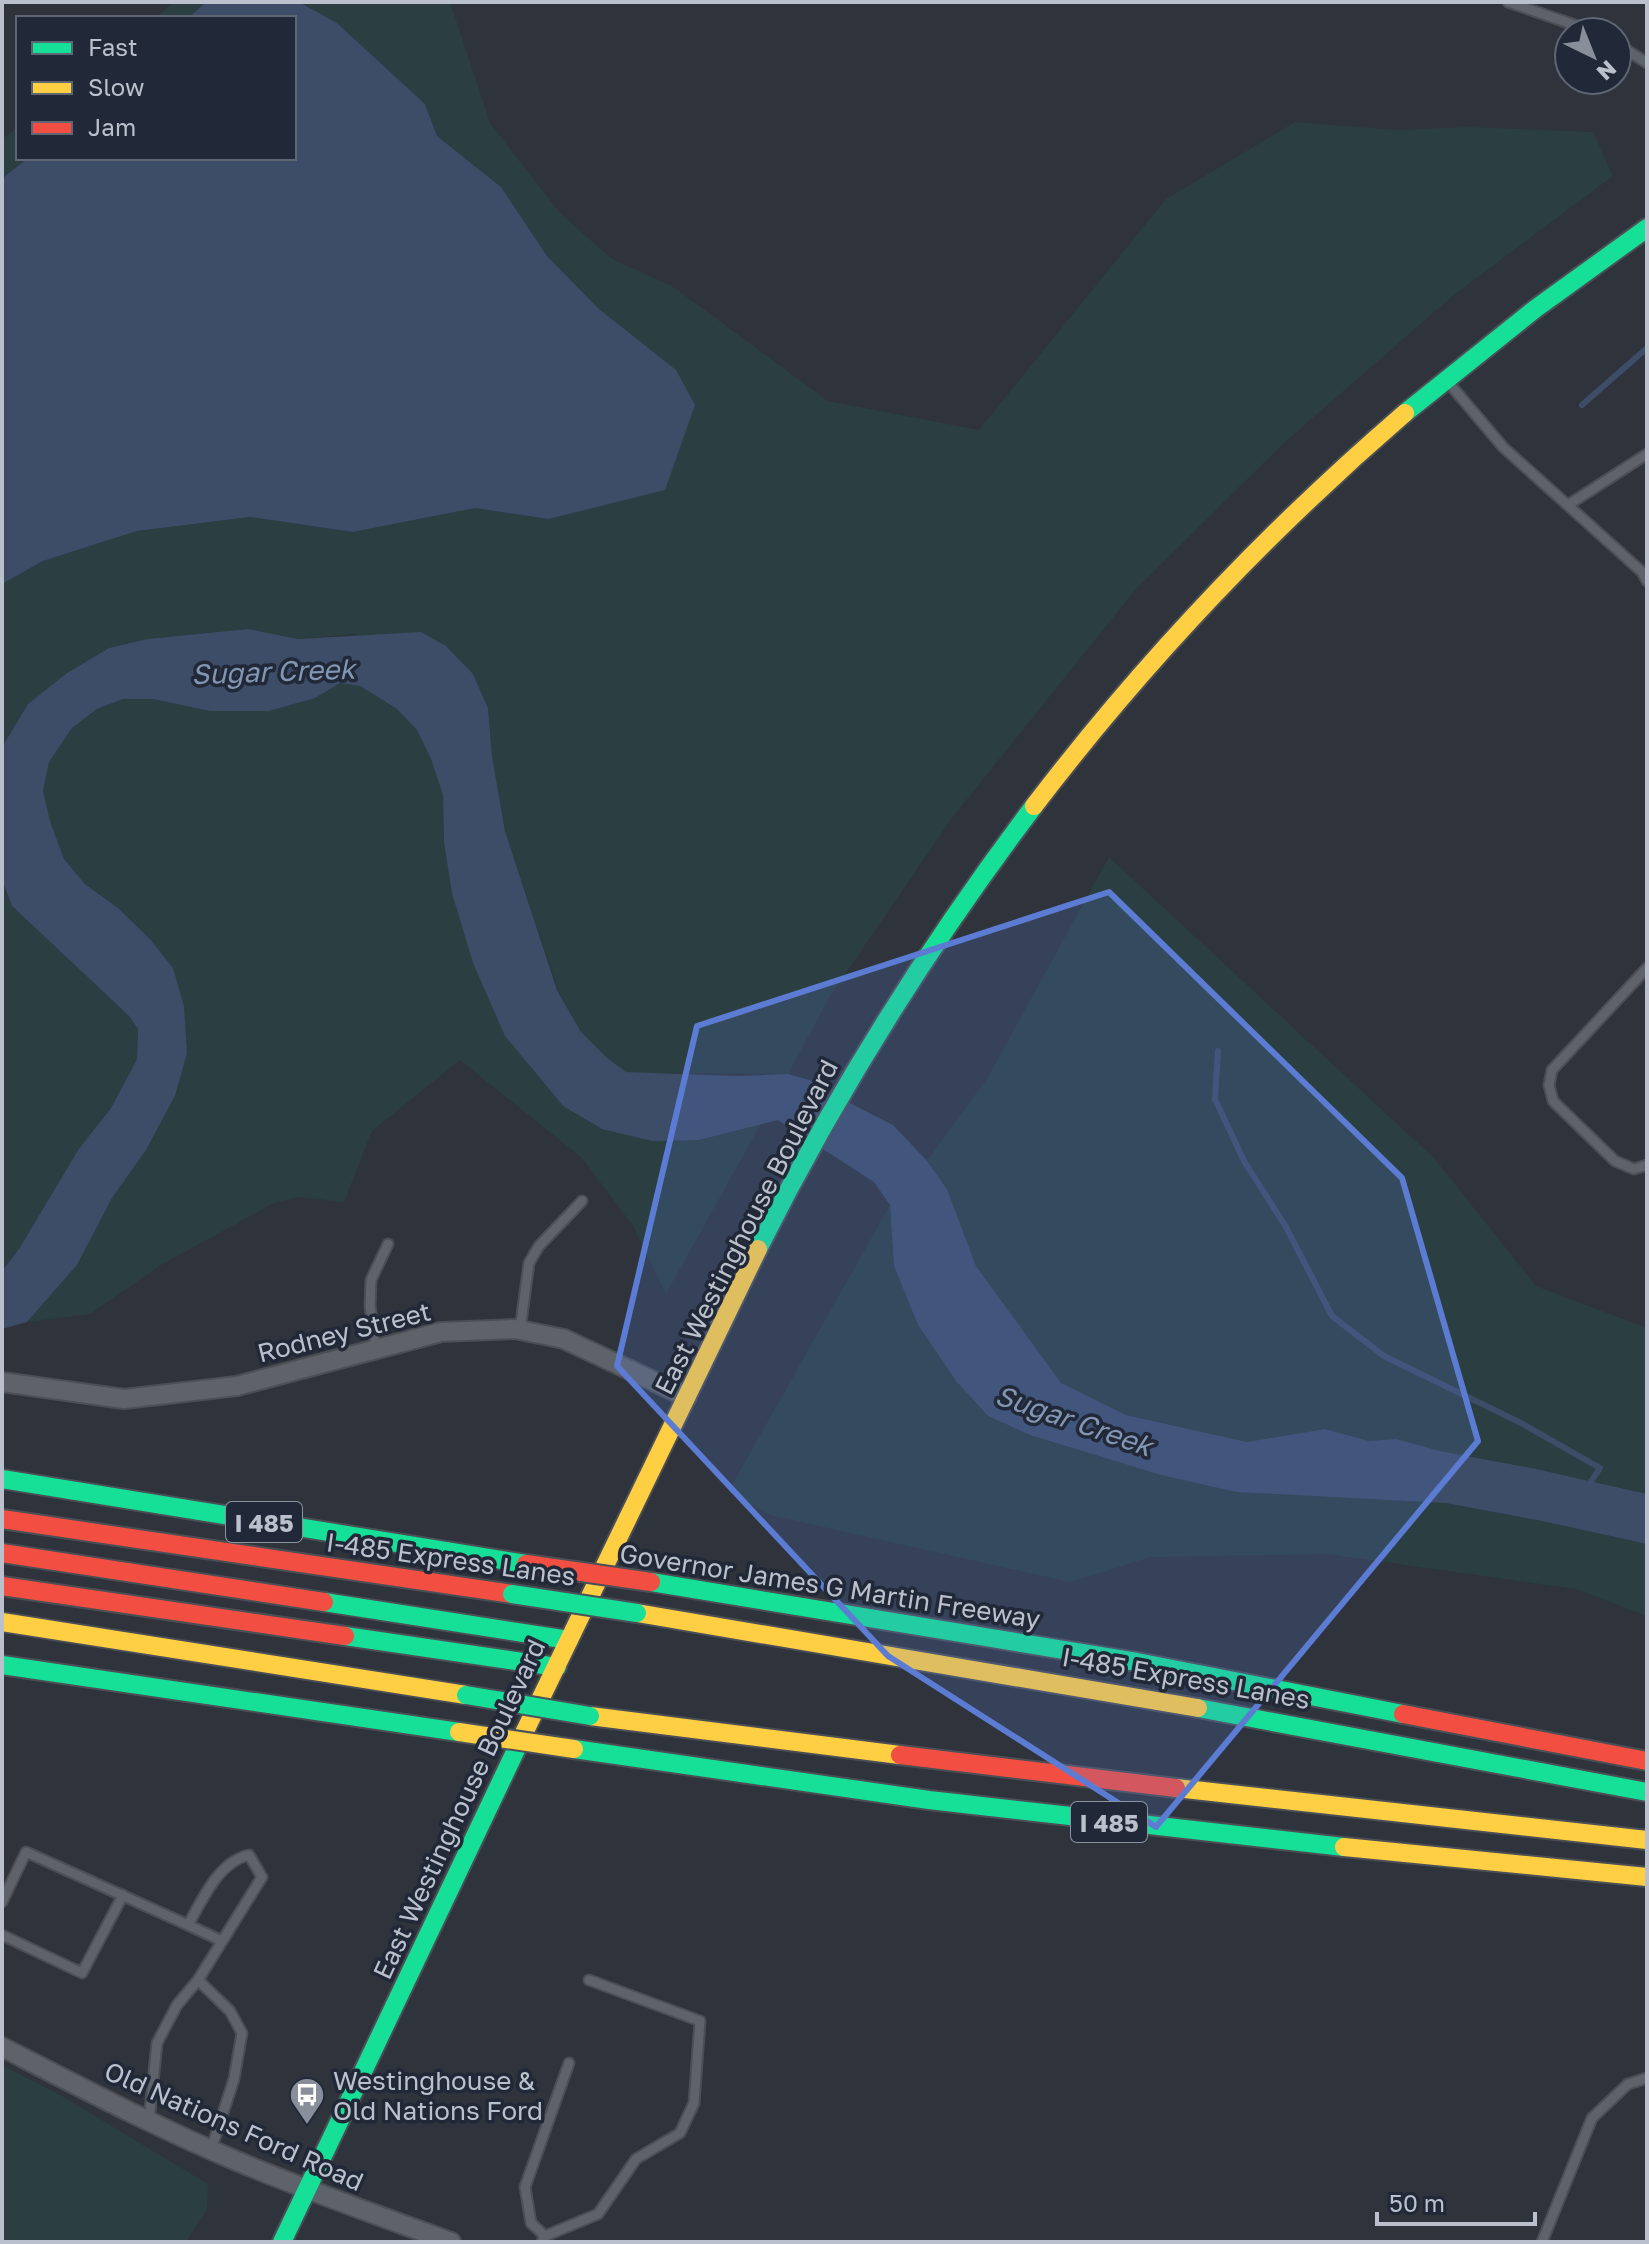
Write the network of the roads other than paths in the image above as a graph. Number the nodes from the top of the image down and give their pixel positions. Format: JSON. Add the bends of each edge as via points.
{"nodes":[{"id":1,"x":1508,"y":2,"type":"edge"},
{"id":2,"x":1553,"y":18,"type":"edge"},
{"id":3,"x":1647,"y":228,"type":"edge"},
{"id":4,"x":1445,"y":380,"type":"junction"},
{"id":5,"x":1647,"y":454,"type":"edge"},
{"id":6,"x":1568,"y":505,"type":"junction"},
{"id":7,"x":1647,"y":581,"type":"edge"},
{"id":8,"x":1647,"y":968,"type":"edge"},
{"id":9,"x":1647,"y":1165,"type":"edge"},
{"id":10,"x":582,"y":1201,"type":"dead end"},
{"id":11,"x":388,"y":1244,"type":"dead end"},
{"id":12,"x":520,"y":1330,"type":"junction"},
{"id":13,"x":376,"y":1349,"type":"junction"},
{"id":14,"x":2,"y":1382,"type":"edge"},
{"id":15,"x":687,"y":1397,"type":"junction"},
{"id":16,"x":2,"y":1479,"type":"edge"},
{"id":17,"x":2,"y":1519,"type":"edge"},
{"id":18,"x":2,"y":1553,"type":"edge"},
{"id":19,"x":2,"y":1586,"type":"edge"},
{"id":20,"x":2,"y":1622,"type":"edge"},
{"id":21,"x":569,"y":1640,"type":"junction"},
{"id":22,"x":2,"y":1665,"type":"edge"},
{"id":23,"x":557,"y":1667,"type":"junction"},
{"id":24,"x":1647,"y":1761,"type":"edge"},
{"id":25,"x":1057,"y":1775,"type":"junction"},
{"id":26,"x":1647,"y":1792,"type":"edge"},
{"id":27,"x":1228,"y":1812,"type":"dead end"},
{"id":28,"x":1260,"y":1818,"type":"dead end"},
{"id":29,"x":1647,"y":1840,"type":"edge"},
{"id":30,"x":1431,"y":1855,"type":"junction"},
{"id":31,"x":1647,"y":1877,"type":"edge"},
{"id":32,"x":123,"y":1895,"type":"junction"},
{"id":33,"x":2,"y":1902,"type":"edge"},
{"id":34,"x":188,"y":1925,"type":"junction"},
{"id":35,"x":2,"y":1935,"type":"edge"},
{"id":36,"x":222,"y":1941,"type":"junction"},
{"id":37,"x":198,"y":1980,"type":"junction"},
{"id":38,"x":589,"y":1980,"type":"dead end"},
{"id":39,"x":2,"y":2047,"type":"edge"},
{"id":40,"x":569,"y":2063,"type":"dead end"},
{"id":41,"x":1647,"y":2078,"type":"edge"},
{"id":42,"x":149,"y":2121,"type":"junction"},
{"id":43,"x":211,"y":2150,"type":"junction"},
{"id":44,"x":308,"y":2189,"type":"junction"},
{"id":45,"x":543,"y":2239,"type":"edge"},
{"id":46,"x":282,"y":2242,"type":"edge"},
{"id":47,"x":451,"y":2242,"type":"edge"},
{"id":48,"x":1542,"y":2242,"type":"edge"}],
"edges":[{"from":1,"to":2,"type":"lane"},
{"from":3,"to":4,"type":"main road","name":"East Westinghouse Boulevard","via":[[1572,279]]},
{"from":4,"to":6,"type":"lane","via":[[1503,447]]},
{"from":4,"to":15,"type":"main road","name":"East Westinghouse Boulevard","via":[[1226,580],[1053,780],[918,969],[837,1101]]},
{"from":5,"to":6,"type":"lane"},
{"from":6,"to":7,"type":"lane"},
{"from":8,"to":9,"type":"lane","via":[[1552,1070],[1549,1085],[1553,1101],[1615,1161],[1634,1169]]},
{"from":10,"to":12,"type":"lane","via":[[529,1263]]},
{"from":11,"to":13,"type":"lane","via":[[371,1280]]},
{"from":12,"to":13,"type":"street","name":"Rodney Street","via":[[441,1332]]},
{"from":12,"to":15,"type":"street","name":"Rodney Street","via":[[564,1339]]},
{"from":13,"to":14,"type":"street","name":"Rodney Street","via":[[237,1386],[124,1399]]},
{"from":15,"to":21,"type":"main road","name":"East Westinghouse Boulevard"},
{"from":16,"to":24,"type":"main road","name":"Governor James G Martin Freeway","number":"I 485","bridge":true,"via":[[1137,1662]]},
{"from":17,"to":26,"type":"main road","name":"I-485 Express Lanes","number":"I 485","bridge":true,"via":[[864,1648]]},
{"from":18,"to":21,"type":"main road"},
{"from":19,"to":23,"type":"main road"},
{"from":20,"to":25,"type":"main road","number":"I 485","bridge":true,"via":[[590,1716]]},
{"from":21,"to":23,"type":"main road","name":"East Westinghouse Boulevard"},
{"from":22,"to":30,"type":"main road","number":"I 485","bridge":true,"via":[[945,1802]]},
{"from":23,"to":44,"type":"main road","name":"East Westinghouse Boulevard"},
{"from":25,"to":27,"type":"main road"},
{"from":25,"to":29,"type":"main road","number":"I 485"},
{"from":28,"to":30,"type":"main road"},
{"from":30,"to":31,"type":"main road","number":"I 485"},
{"from":32,"to":33,"type":"lane","via":[[26,1852]]},
{"from":32,"to":34,"type":"lane"},
{"from":32,"to":35,"type":"lane","via":[[82,1973]]},
{"from":34,"to":36,"type":"lane"},
{"from":34,"to":36,"type":"lane","via":[[234,1858],[249,1855],[262,1877]]},
{"from":36,"to":37,"type":"lane"},
{"from":37,"to":42,"type":"lane","via":[[157,2043]]},
{"from":37,"to":43,"type":"lane","via":[[230,2011],[242,2033],[224,2117]]},
{"from":38,"to":45,"type":"lane","via":[[700,2021],[694,2103],[680,2133],[636,2159],[598,2214]]},
{"from":39,"to":42,"type":"street","name":"Old Nations Ford Road"},
{"from":40,"to":45,"type":"lane","via":[[525,2187],[531,2223]]},
{"from":41,"to":48,"type":"lane","via":[[1628,2084],[1592,2118]]},
{"from":42,"to":43,"type":"street","name":"Old Nations Ford Road"},
{"from":43,"to":44,"type":"street","name":"Old Nations Ford Road"},
{"from":44,"to":46,"type":"main road","name":"East Westinghouse Boulevard"},
{"from":44,"to":47,"type":"street","name":"Old Nations Ford Road"}]}
